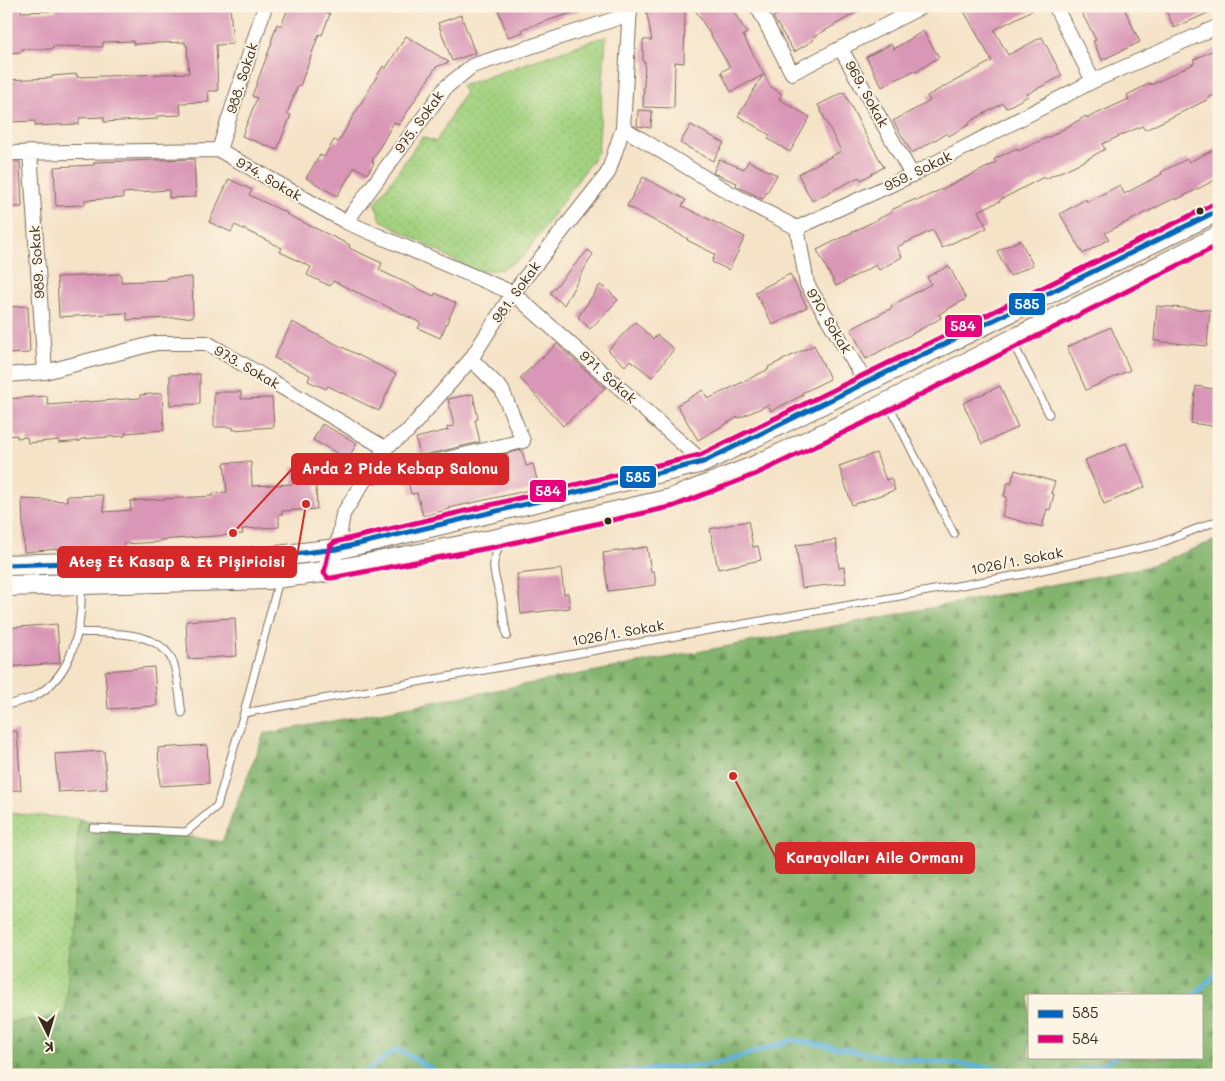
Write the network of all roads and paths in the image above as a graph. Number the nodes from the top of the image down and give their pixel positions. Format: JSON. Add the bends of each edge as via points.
{"nodes":[{"id":1,"x":265,"y":6,"type":"edge"},
{"id":2,"x":756,"y":6,"type":"edge"},
{"id":3,"x":923,"y":6,"type":"edge"},
{"id":4,"x":1055,"y":6,"type":"edge"},
{"id":5,"x":630,"y":10,"type":"edge"},
{"id":6,"x":1219,"y":26,"type":"edge"},
{"id":7,"x":841,"y":49,"type":"junction"},
{"id":8,"x":1093,"y":81,"type":"junction"},
{"id":9,"x":623,"y":128,"type":"junction"},
{"id":10,"x":219,"y":150,"type":"junction"},
{"id":11,"x":30,"y":152,"type":"junction"},
{"id":12,"x":6,"y":153,"type":"edge"},
{"id":13,"x":912,"y":175,"type":"junction"},
{"id":14,"x":1219,"y":210,"type":"edge"},
{"id":15,"x":346,"y":222,"type":"junction"},
{"id":16,"x":798,"y":228,"type":"junction"},
{"id":17,"x":1219,"y":236,"type":"edge"},
{"id":18,"x":513,"y":293,"type":"junction"},
{"id":19,"x":1012,"y":340,"type":"junction"},
{"id":20,"x":471,"y":358,"type":"junction"},
{"id":21,"x":45,"y":372,"type":"junction"},
{"id":22,"x":6,"y":375,"type":"edge"},
{"id":23,"x":865,"y":381,"type":"junction"},
{"id":24,"x":887,"y":403,"type":"junction"},
{"id":25,"x":1049,"y":414,"type":"dead end"},
{"id":26,"x":385,"y":448,"type":"junction"},
{"id":27,"x":703,"y":462,"type":"junction"},
{"id":28,"x":366,"y":478,"type":"junction"},
{"id":29,"x":1219,"y":520,"type":"edge"},
{"id":30,"x":954,"y":534,"type":"dead end"},
{"id":31,"x":504,"y":537,"type":"junction"},
{"id":32,"x":337,"y":549,"type":"junction"},
{"id":33,"x":6,"y":565,"type":"edge"},
{"id":34,"x":331,"y":571,"type":"junction"},
{"id":35,"x":280,"y":577,"type":"junction"},
{"id":36,"x":81,"y":584,"type":"junction"},
{"id":37,"x":6,"y":586,"type":"edge"},
{"id":38,"x":78,"y":632,"type":"junction"},
{"id":39,"x":507,"y":636,"type":"dead end"},
{"id":40,"x":6,"y":705,"type":"edge"},
{"id":41,"x":182,"y":713,"type":"dead end"},
{"id":42,"x":244,"y":713,"type":"junction"},
{"id":43,"x":93,"y":828,"type":"dead end"}],
"edges":[{"from":1,"to":10,"type":"street","name":"988. Sokak"},
{"from":2,"to":7,"type":"street","name":"969. Sokak","via":[[792,73]]},
{"from":3,"to":7,"type":"street"},
{"from":4,"to":8,"type":"street"},
{"from":5,"to":9,"type":"street","name":"981. Sokak"},
{"from":5,"to":15,"type":"street","name":"975. Sokak","via":[[472,66],[446,86]]},
{"from":6,"to":8,"type":"street","name":"959. Sokak"},
{"from":7,"to":13,"type":"street","name":"969. Sokak"},
{"from":8,"to":13,"type":"street","name":"959. Sokak"},
{"from":9,"to":16,"type":"street"},
{"from":9,"to":18,"type":"street","name":"981. Sokak","via":[[608,173]]},
{"from":10,"to":11,"type":"street"},
{"from":10,"to":15,"type":"street","name":"974. Sokak"},
{"from":11,"to":12,"type":"street"},
{"from":11,"to":21,"type":"street","name":"989. Sokak"},
{"from":13,"to":16,"type":"street","name":"959. Sokak"},
{"from":14,"to":23,"type":"main road"},
{"from":15,"to":18,"type":"street","name":"974. Sokak"},
{"from":16,"to":23,"type":"street","name":"970. Sokak","via":[[807,284]]},
{"from":17,"to":19,"type":"main road"},
{"from":18,"to":20,"type":"street","name":"981. Sokak"},
{"from":18,"to":27,"type":"street","name":"971. Sokak"},
{"from":19,"to":24,"type":"main road"},
{"from":19,"to":25,"type":"lane"},
{"from":20,"to":26,"type":"street","name":"981. Sokak","via":[[408,431]]},
{"from":20,"to":28,"type":"street","via":[[502,390],[523,441]]},
{"from":21,"to":22,"type":"street","name":"973. Sokak"},
{"from":21,"to":26,"type":"street","name":"973. Sokak","via":[[156,343],[206,344]]},
{"from":23,"to":27,"type":"main road"},
{"from":24,"to":30,"type":"lane"},
{"from":24,"to":31,"type":"main road","via":[[753,467],[671,499]]},
{"from":26,"to":28,"type":"street","name":"981. Sokak"},
{"from":27,"to":32,"type":"main road"},
{"from":28,"to":32,"type":"street","name":"981. Sokak","via":[[343,514]]},
{"from":29,"to":42,"type":"lane","name":"1026/1. Sokak","via":[[1158,544],[1024,574]]},
{"from":31,"to":34,"type":"main road"},
{"from":31,"to":39,"type":"lane","via":[[492,570]]},
{"from":32,"to":33,"type":"main road","via":[[269,557]]},
{"from":32,"to":34,"type":"street","name":"981. Sokak"},
{"from":34,"to":35,"type":"main road"},
{"from":35,"to":36,"type":"main road"},
{"from":35,"to":42,"type":"lane"},
{"from":36,"to":37,"type":"main road"},
{"from":36,"to":38,"type":"lane"},
{"from":38,"to":40,"type":"lane","via":[[68,661],[50,685],[33,697]]},
{"from":38,"to":41,"type":"lane","via":[[129,635],[148,638],[161,645],[172,660]]},
{"from":42,"to":43,"type":"lane","via":[[217,806],[186,832]]}]}
